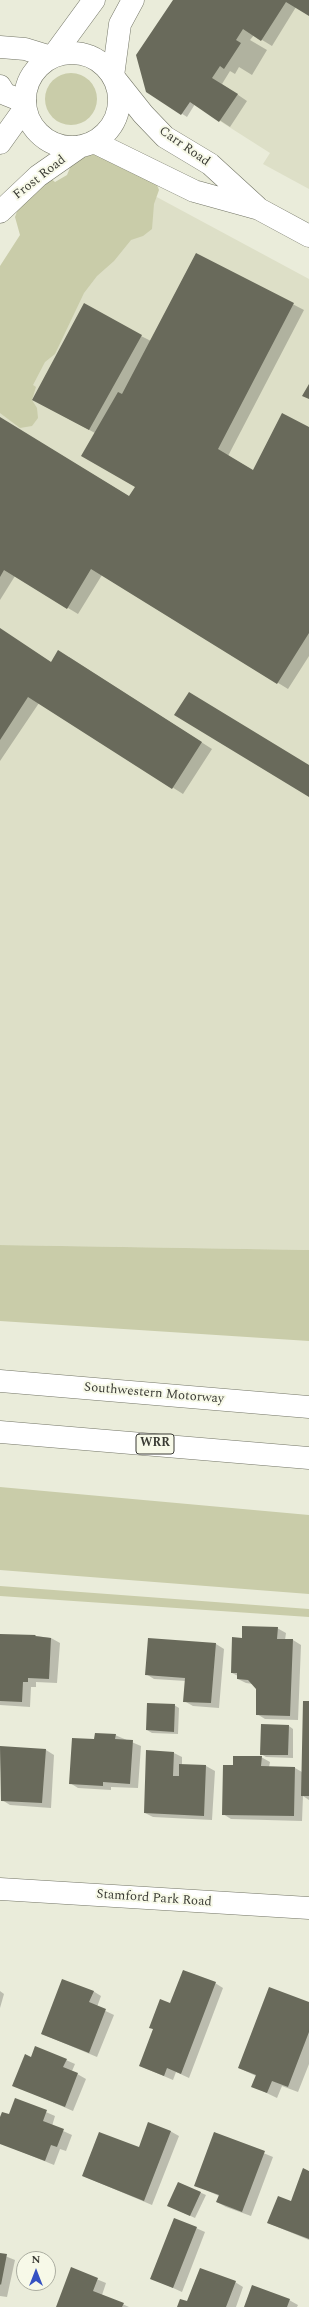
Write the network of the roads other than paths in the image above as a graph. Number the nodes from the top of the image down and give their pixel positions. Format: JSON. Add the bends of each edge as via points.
{"nodes":[{"id":1,"x":94,"y":0,"type":"edge"},
{"id":2,"x":133,"y":0,"type":"edge"},
{"id":3,"x":0,"y":47,"type":"edge"},
{"id":4,"x":52,"y":57,"type":"junction"},
{"id":5,"x":114,"y":77,"type":"junction"},
{"id":6,"x":0,"y":86,"type":"edge"},
{"id":7,"x":25,"y":105,"type":"junction"},
{"id":8,"x":0,"y":143,"type":"edge"},
{"id":9,"x":88,"y":144,"type":"junction"},
{"id":10,"x":259,"y":209,"type":"junction"},
{"id":11,"x":0,"y":212,"type":"edge"},
{"id":12,"x":309,"y":236,"type":"edge"},
{"id":13,"x":0,"y":1381,"type":"edge"},
{"id":14,"x":309,"y":1407,"type":"edge"},
{"id":15,"x":0,"y":1432,"type":"edge"},
{"id":16,"x":309,"y":1458,"type":"edge"},
{"id":17,"x":0,"y":1889,"type":"edge"},
{"id":18,"x":309,"y":1908,"type":"edge"}],
"edges":[{"from":1,"to":4,"type":"main road"},
{"from":2,"to":5,"type":"main road","via":[[120,24]]},
{"from":3,"to":4,"type":"main road","via":[[25,49]]},
{"from":4,"to":5,"type":"main road","via":[[72,53],[90,56],[105,66]]},
{"from":4,"to":7,"type":"main road","via":[[33,73],[26,90]]},
{"from":5,"to":9,"type":"main road","via":[[120,98],[118,111],[109,129]]},
{"from":5,"to":10,"type":"main road","name":"Carr Road","via":[[165,137],[210,164]]},
{"from":6,"to":7,"type":"main road","via":[[5,94]]},
{"from":7,"to":8,"type":"main road"},
{"from":7,"to":9,"type":"main road","via":[[31,123],[49,141],[64,146]]},
{"from":9,"to":10,"type":"main road","name":"Carr Road","via":[[194,192]]},
{"from":9,"to":11,"type":"main road","name":"Frost Road","via":[[38,176]]},
{"from":10,"to":12,"type":"main road","name":"Carr Road"},
{"from":13,"to":14,"type":"main road","name":"Southwestern Motorway"},
{"from":15,"to":16,"type":"main road","number":"WRR"},
{"from":17,"to":18,"type":"main road","name":"Stamford Park Road"}]}
